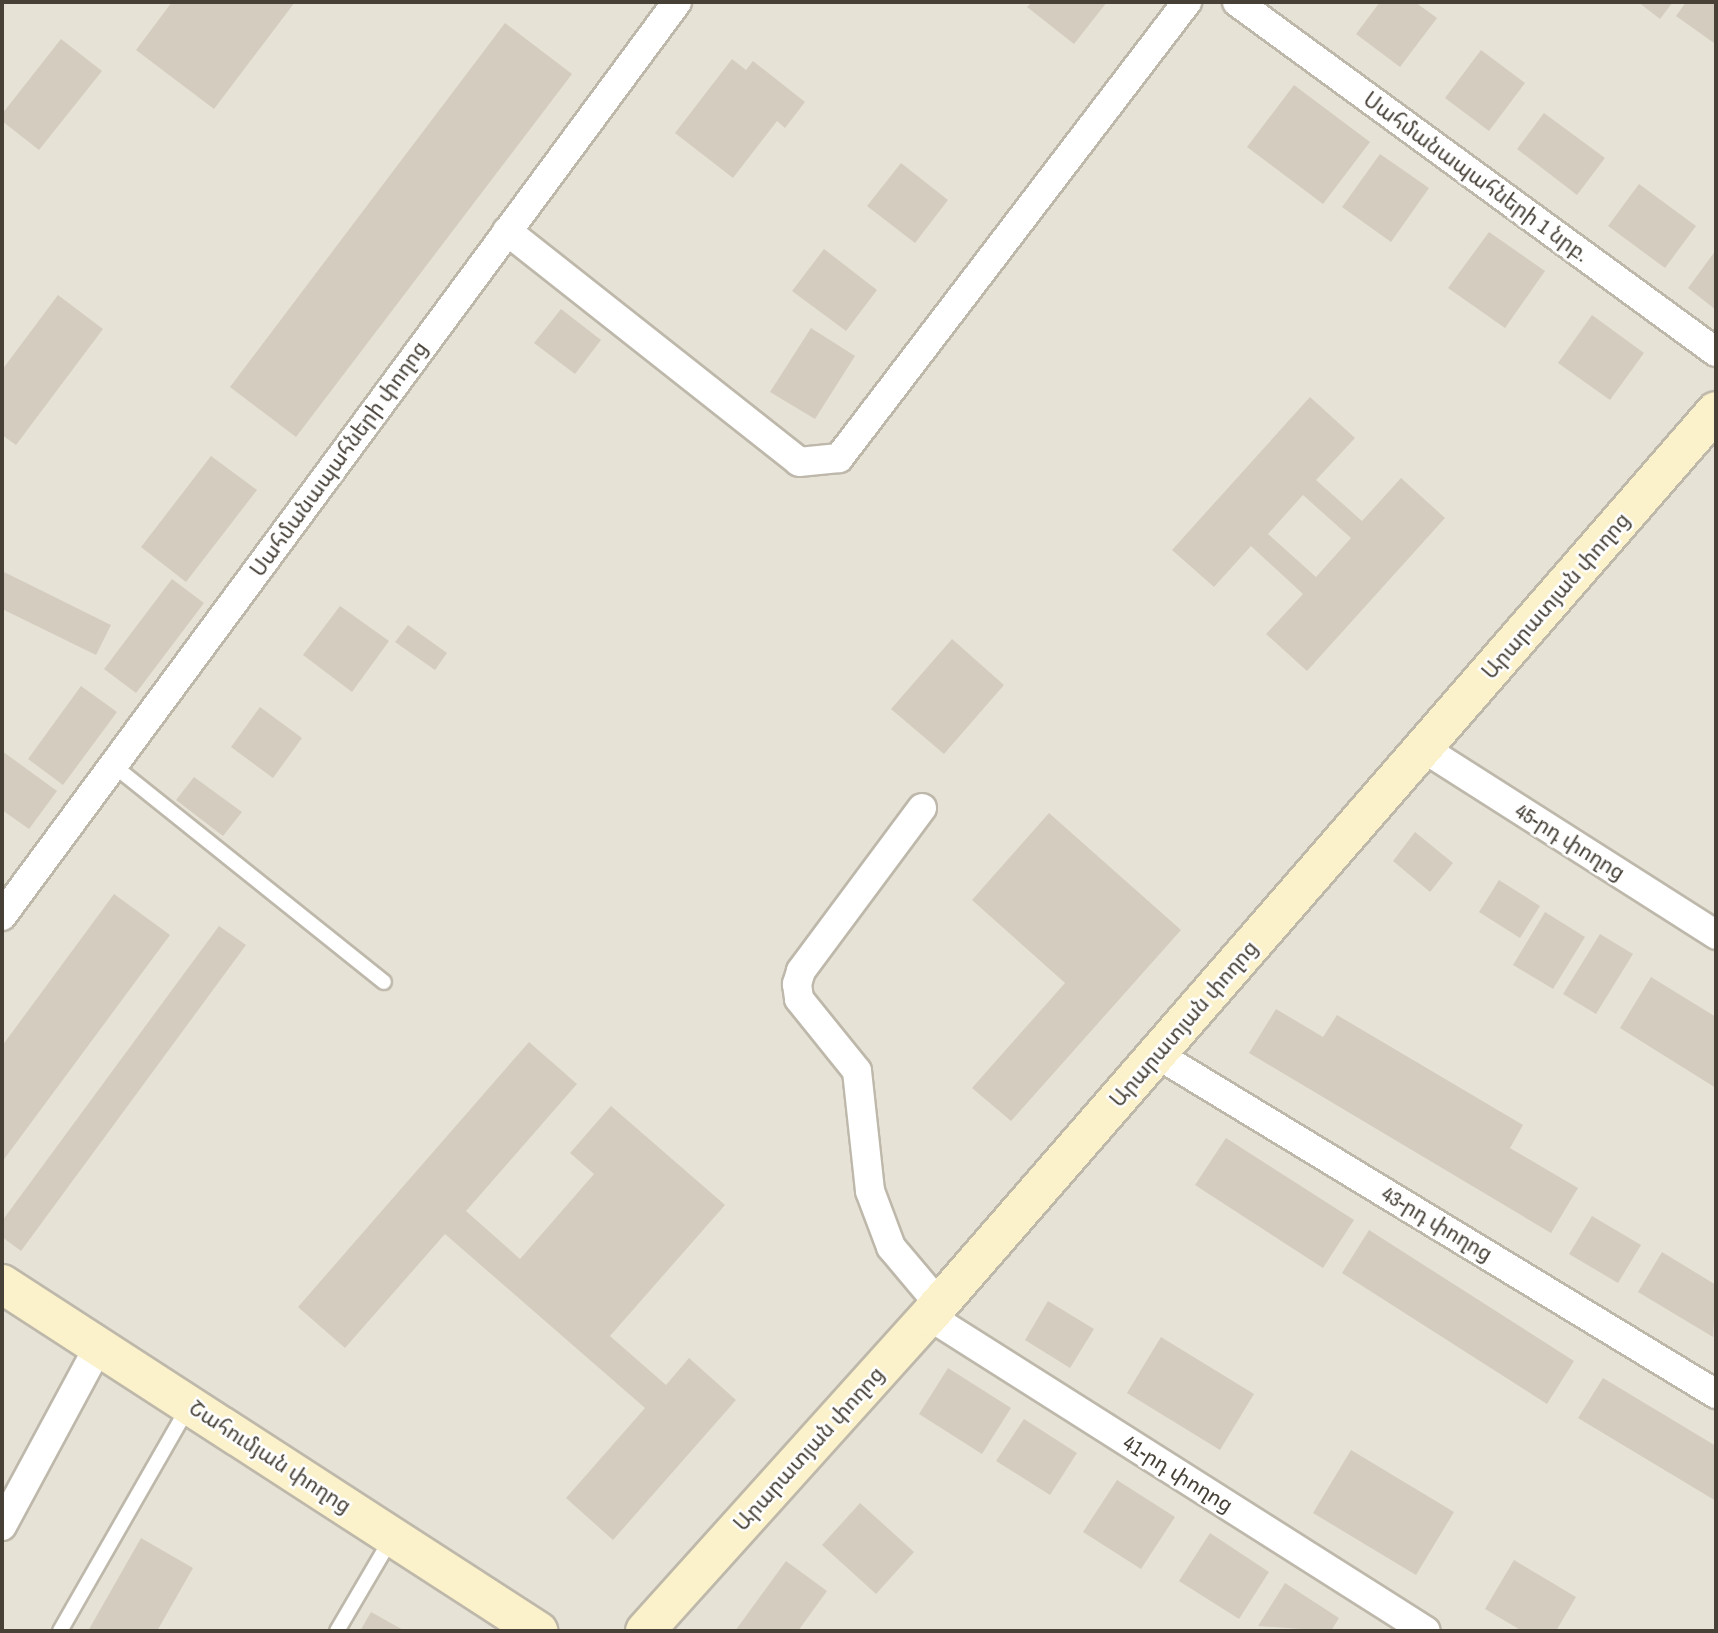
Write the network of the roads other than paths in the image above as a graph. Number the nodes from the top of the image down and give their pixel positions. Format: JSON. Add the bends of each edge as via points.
{"nodes":[{"id":1,"x":677,"y":2,"type":"edge"},
{"id":2,"x":1187,"y":2,"type":"edge"},
{"id":3,"x":1237,"y":2,"type":"edge"},
{"id":4,"x":507,"y":231,"type":"junction"},
{"id":5,"x":1716,"y":352,"type":"edge"},
{"id":6,"x":1713,"y":419,"type":"edge"},
{"id":7,"x":1423,"y":748,"type":"junction"},
{"id":8,"x":113,"y":765,"type":"junction"},
{"id":9,"x":922,"y":808,"type":"dead end"},
{"id":10,"x":2,"y":916,"type":"edge"},
{"id":11,"x":1716,"y":935,"type":"edge"},
{"id":12,"x":384,"y":982,"type":"dead end"},
{"id":13,"x":1158,"y":1055,"type":"junction"},
{"id":14,"x":2,"y":1284,"type":"edge"},
{"id":15,"x":934,"y":1310,"type":"junction"},
{"id":16,"x":99,"y":1346,"type":"junction"},
{"id":17,"x":1716,"y":1394,"type":"edge"},
{"id":18,"x":190,"y":1405,"type":"junction"},
{"id":19,"x":2,"y":1526,"type":"edge"},
{"id":20,"x":392,"y":1536,"type":"junction"},
{"id":21,"x":60,"y":1631,"type":"edge"},
{"id":22,"x":337,"y":1631,"type":"edge"},
{"id":23,"x":538,"y":1631,"type":"edge"},
{"id":24,"x":645,"y":1631,"type":"edge"},
{"id":25,"x":1426,"y":1631,"type":"edge"}],
"edges":[{"from":1,"to":4,"type":"street","name":"Սահմանապահների փողոց"},
{"from":2,"to":4,"type":"street","via":[[839,458],[799,462]]},
{"from":3,"to":5,"type":"street","name":"Սահմանապահների 1 նրբ."},
{"from":4,"to":8,"type":"street","name":"Սահմանապահների փողոց"},
{"from":6,"to":7,"type":"main road","name":"Արարատյան փողոց"},
{"from":7,"to":11,"type":"street","name":"45-րդ փողոց"},
{"from":7,"to":13,"type":"main road","name":"Արարատյան փողոց"},
{"from":8,"to":10,"type":"street","name":"Սահմանապահների փողոց"},
{"from":8,"to":12,"type":"lane"},
{"from":9,"to":15,"type":"street","name":"41-րդ փողոց","via":[[801,971],[797,984],[799,999],[856,1071],[870,1191],[891,1247]]},
{"from":13,"to":15,"type":"main road","name":"Արարատյան փողոց"},
{"from":13,"to":17,"type":"street","name":"43-րդ փողոց"},
{"from":14,"to":16,"type":"main road","name":"Շահումյան փողոց"},
{"from":15,"to":24,"type":"main road","name":"Արարատյան փողոց"},
{"from":15,"to":25,"type":"street","name":"41-րդ փողոց"},
{"from":16,"to":18,"type":"main road","name":"Շահումյան փողոց"},
{"from":16,"to":19,"type":"street"},
{"from":18,"to":20,"type":"main road","name":"Շահումյան փողոց"},
{"from":18,"to":21,"type":"lane"},
{"from":20,"to":22,"type":"lane"},
{"from":20,"to":23,"type":"main road","name":"Շահումյան փողոց"}]}
